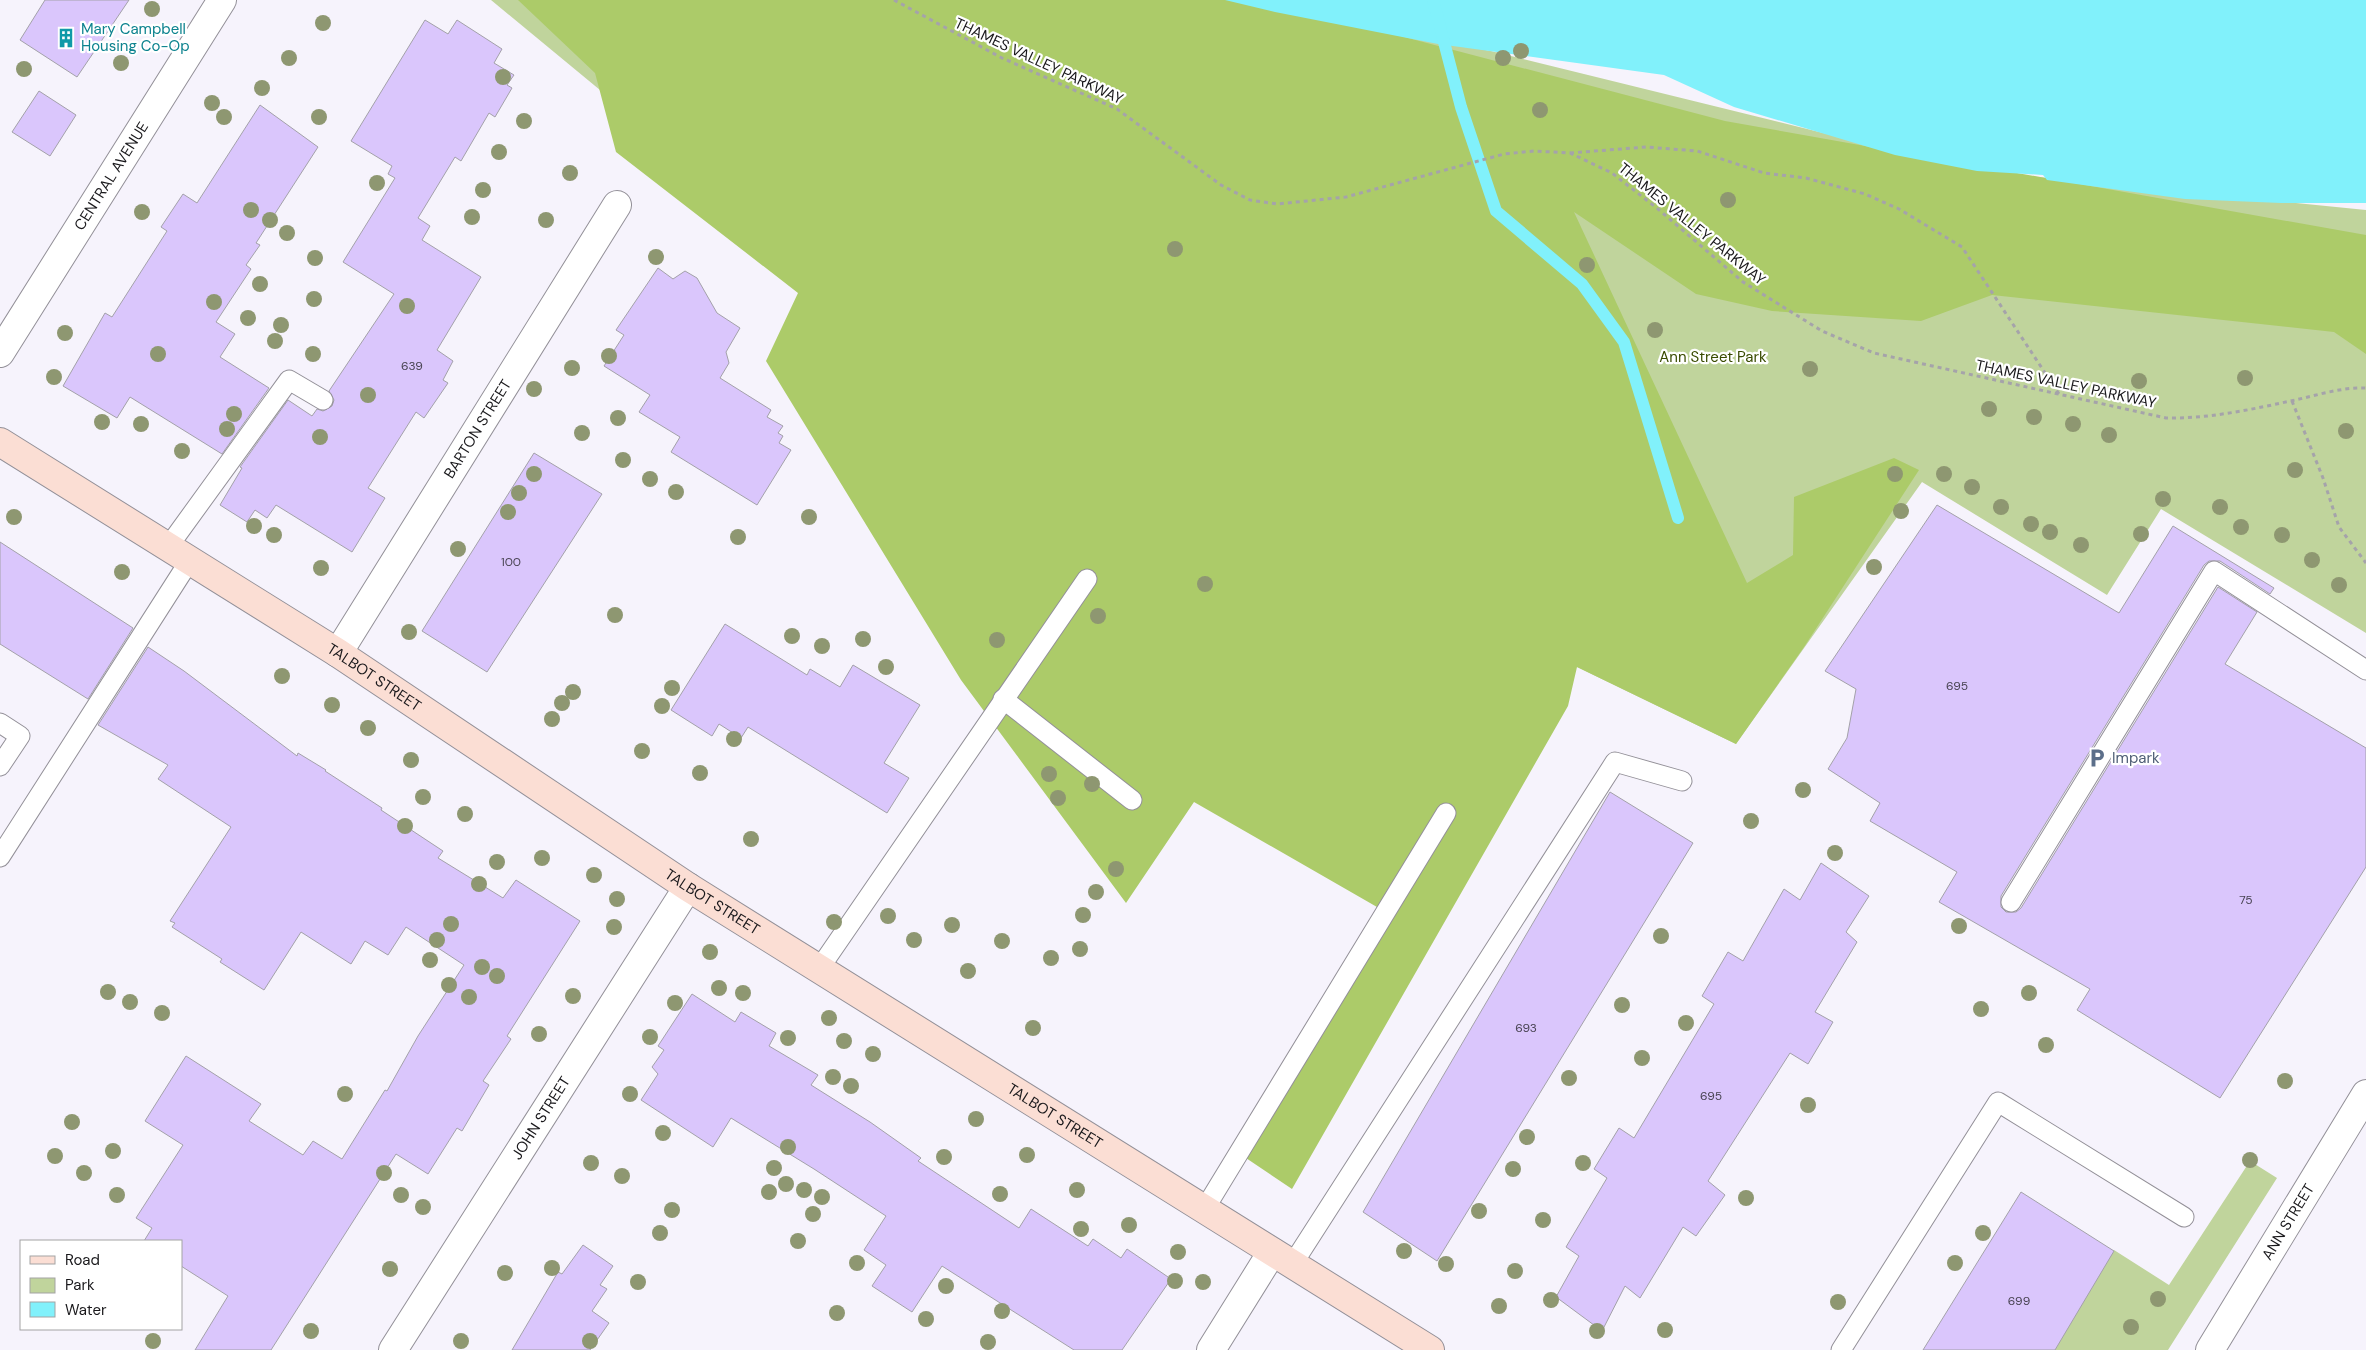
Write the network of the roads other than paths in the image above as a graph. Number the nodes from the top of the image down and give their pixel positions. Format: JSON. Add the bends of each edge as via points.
{"nodes":[{"id":1,"x":222,"y":0,"type":"edge"},
{"id":2,"x":617,"y":205,"type":"dead end"},
{"id":3,"x":0,"y":353,"type":"edge"},
{"id":4,"x":322,"y":400,"type":"dead end"},
{"id":5,"x":0,"y":442,"type":"edge"},
{"id":6,"x":179,"y":554,"type":"junction"},
{"id":7,"x":1087,"y":579,"type":"dead end"},
{"id":8,"x":338,"y":653,"type":"junction"},
{"id":9,"x":2366,"y":670,"type":"edge"},
{"id":10,"x":1003,"y":699,"type":"junction"},
{"id":11,"x":0,"y":723,"type":"edge"},
{"id":12,"x":0,"y":766,"type":"edge"},
{"id":13,"x":1682,"y":781,"type":"dead end"},
{"id":14,"x":1132,"y":800,"type":"dead end"},
{"id":15,"x":1446,"y":813,"type":"dead end"},
{"id":16,"x":0,"y":857,"type":"edge"},
{"id":17,"x":688,"y":886,"type":"junction"},
{"id":18,"x":2011,"y":902,"type":"dead end"},
{"id":19,"x":819,"y":969,"type":"junction"},
{"id":20,"x":2366,"y":1094,"type":"edge"},
{"id":21,"x":1204,"y":1210,"type":"junction"},
{"id":22,"x":2184,"y":1217,"type":"dead end"},
{"id":23,"x":1282,"y":1259,"type":"junction"},
{"id":24,"x":393,"y":1350,"type":"edge"},
{"id":25,"x":1211,"y":1350,"type":"edge"},
{"id":26,"x":1430,"y":1350,"type":"edge"},
{"id":27,"x":1841,"y":1350,"type":"edge"},
{"id":28,"x":2210,"y":1350,"type":"edge"}],
"edges":[{"from":1,"to":3,"type":"street","name":"CENTRAL AVENUE"},
{"from":2,"to":8,"type":"street","name":"BARTON STREET"},
{"from":4,"to":6,"type":"lane","via":[[289,380]]},
{"from":5,"to":6,"type":"street","name":"TALBOT STREET"},
{"from":6,"to":8,"type":"street","name":"TALBOT STREET"},
{"from":6,"to":16,"type":"lane"},
{"from":7,"to":10,"type":"lane"},
{"from":8,"to":17,"type":"street","name":"TALBOT STREET"},
{"from":9,"to":18,"type":"lane","via":[[2214,571]]},
{"from":10,"to":14,"type":"lane"},
{"from":10,"to":19,"type":"lane"},
{"from":11,"to":12,"type":"lane","via":[[20,736]]},
{"from":13,"to":23,"type":"lane","via":[[1615,762]]},
{"from":15,"to":21,"type":"lane"},
{"from":17,"to":19,"type":"street","name":"TALBOT STREET"},
{"from":17,"to":24,"type":"street","name":"JOHN STREET"},
{"from":19,"to":21,"type":"street","name":"TALBOT STREET"},
{"from":20,"to":28,"type":"street","name":"ANN STREET"},
{"from":21,"to":23,"type":"street","name":"TALBOT STREET"},
{"from":22,"to":27,"type":"lane","via":[[1998,1102]]},
{"from":23,"to":25,"type":"street"},
{"from":23,"to":26,"type":"street","name":"TALBOT STREET"}]}
